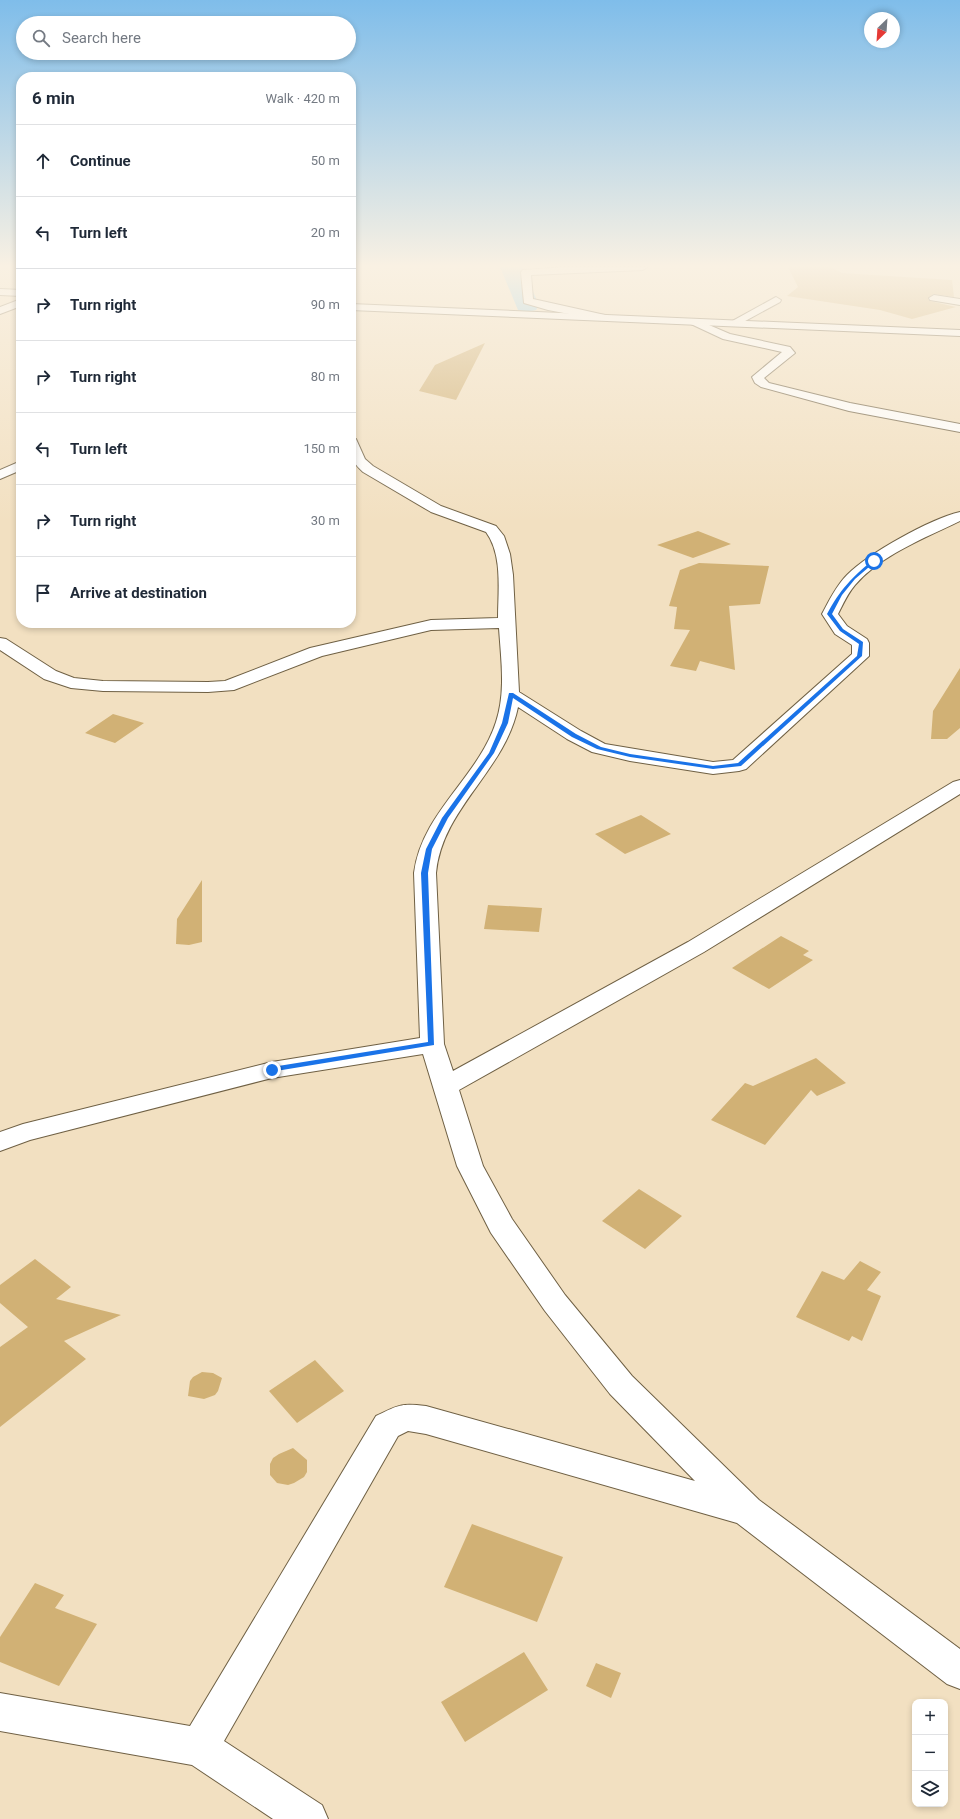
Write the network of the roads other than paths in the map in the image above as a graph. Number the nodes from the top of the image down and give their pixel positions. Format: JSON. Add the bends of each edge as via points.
{"nodes":[{"id":1,"x":788,"y":352,"type":"edge"},
{"id":2,"x":960,"y":428,"type":"edge"},
{"id":3,"x":356,"y":454,"type":"edge"},
{"id":4,"x":16,"y":467,"type":"edge"},
{"id":5,"x":0,"y":475,"type":"edge"},
{"id":6,"x":960,"y":516,"type":"edge"},
{"id":7,"x":506,"y":623,"type":"junction"},
{"id":8,"x":0,"y":643,"type":"edge"},
{"id":9,"x":511,"y":694,"type":"junction"},
{"id":10,"x":960,"y":786,"type":"edge"},
{"id":11,"x":432,"y":1044,"type":"junction"},
{"id":12,"x":446,"y":1086,"type":"junction"},
{"id":13,"x":0,"y":1142,"type":"edge"},
{"id":14,"x":747,"y":1511,"type":"junction"},
{"id":15,"x":960,"y":1672,"type":"edge"},
{"id":16,"x":0,"y":1712,"type":"edge"},
{"id":17,"x":199,"y":1747,"type":"junction"},
{"id":18,"x":308,"y":1819,"type":"edge"}],
"edges":[{"from":1,"to":2,"type":"street","via":[[758,377],[759,381],[765,385],[849,407]]},
{"from":3,"to":7,"type":"street","via":[[359,461],[368,469],[436,509],[491,529],[497,535],[506,580]]},
{"from":4,"to":5,"type":"street"},
{"from":6,"to":9,"type":"street","via":[[874,561],[854,578],[840,594],[830,614],[842,630],[862,643],[860,656],[739,764],[713,768],[599,748]]},
{"from":7,"to":8,"type":"street","via":[[431,625],[316,652],[228,686],[208,687],[103,686],[71,683],[50,674]]},
{"from":7,"to":9,"type":"street"},
{"from":9,"to":11,"type":"street","via":[[505,723],[491,753],[445,818],[429,849],[425,880]]},
{"from":10,"to":12,"type":"street","via":[[696,947]]},
{"from":11,"to":12,"type":"street"},
{"from":11,"to":13,"type":"street","via":[[272,1070],[22,1133]]},
{"from":12,"to":14,"type":"street","via":[[470,1166],[501,1226],[555,1303],[621,1385]]},
{"from":14,"to":15,"type":"street"},
{"from":14,"to":17,"type":"street","via":[[426,1420],[405,1417],[387,1426]]},
{"from":16,"to":17,"type":"street"},
{"from":17,"to":18,"type":"street"}]}
